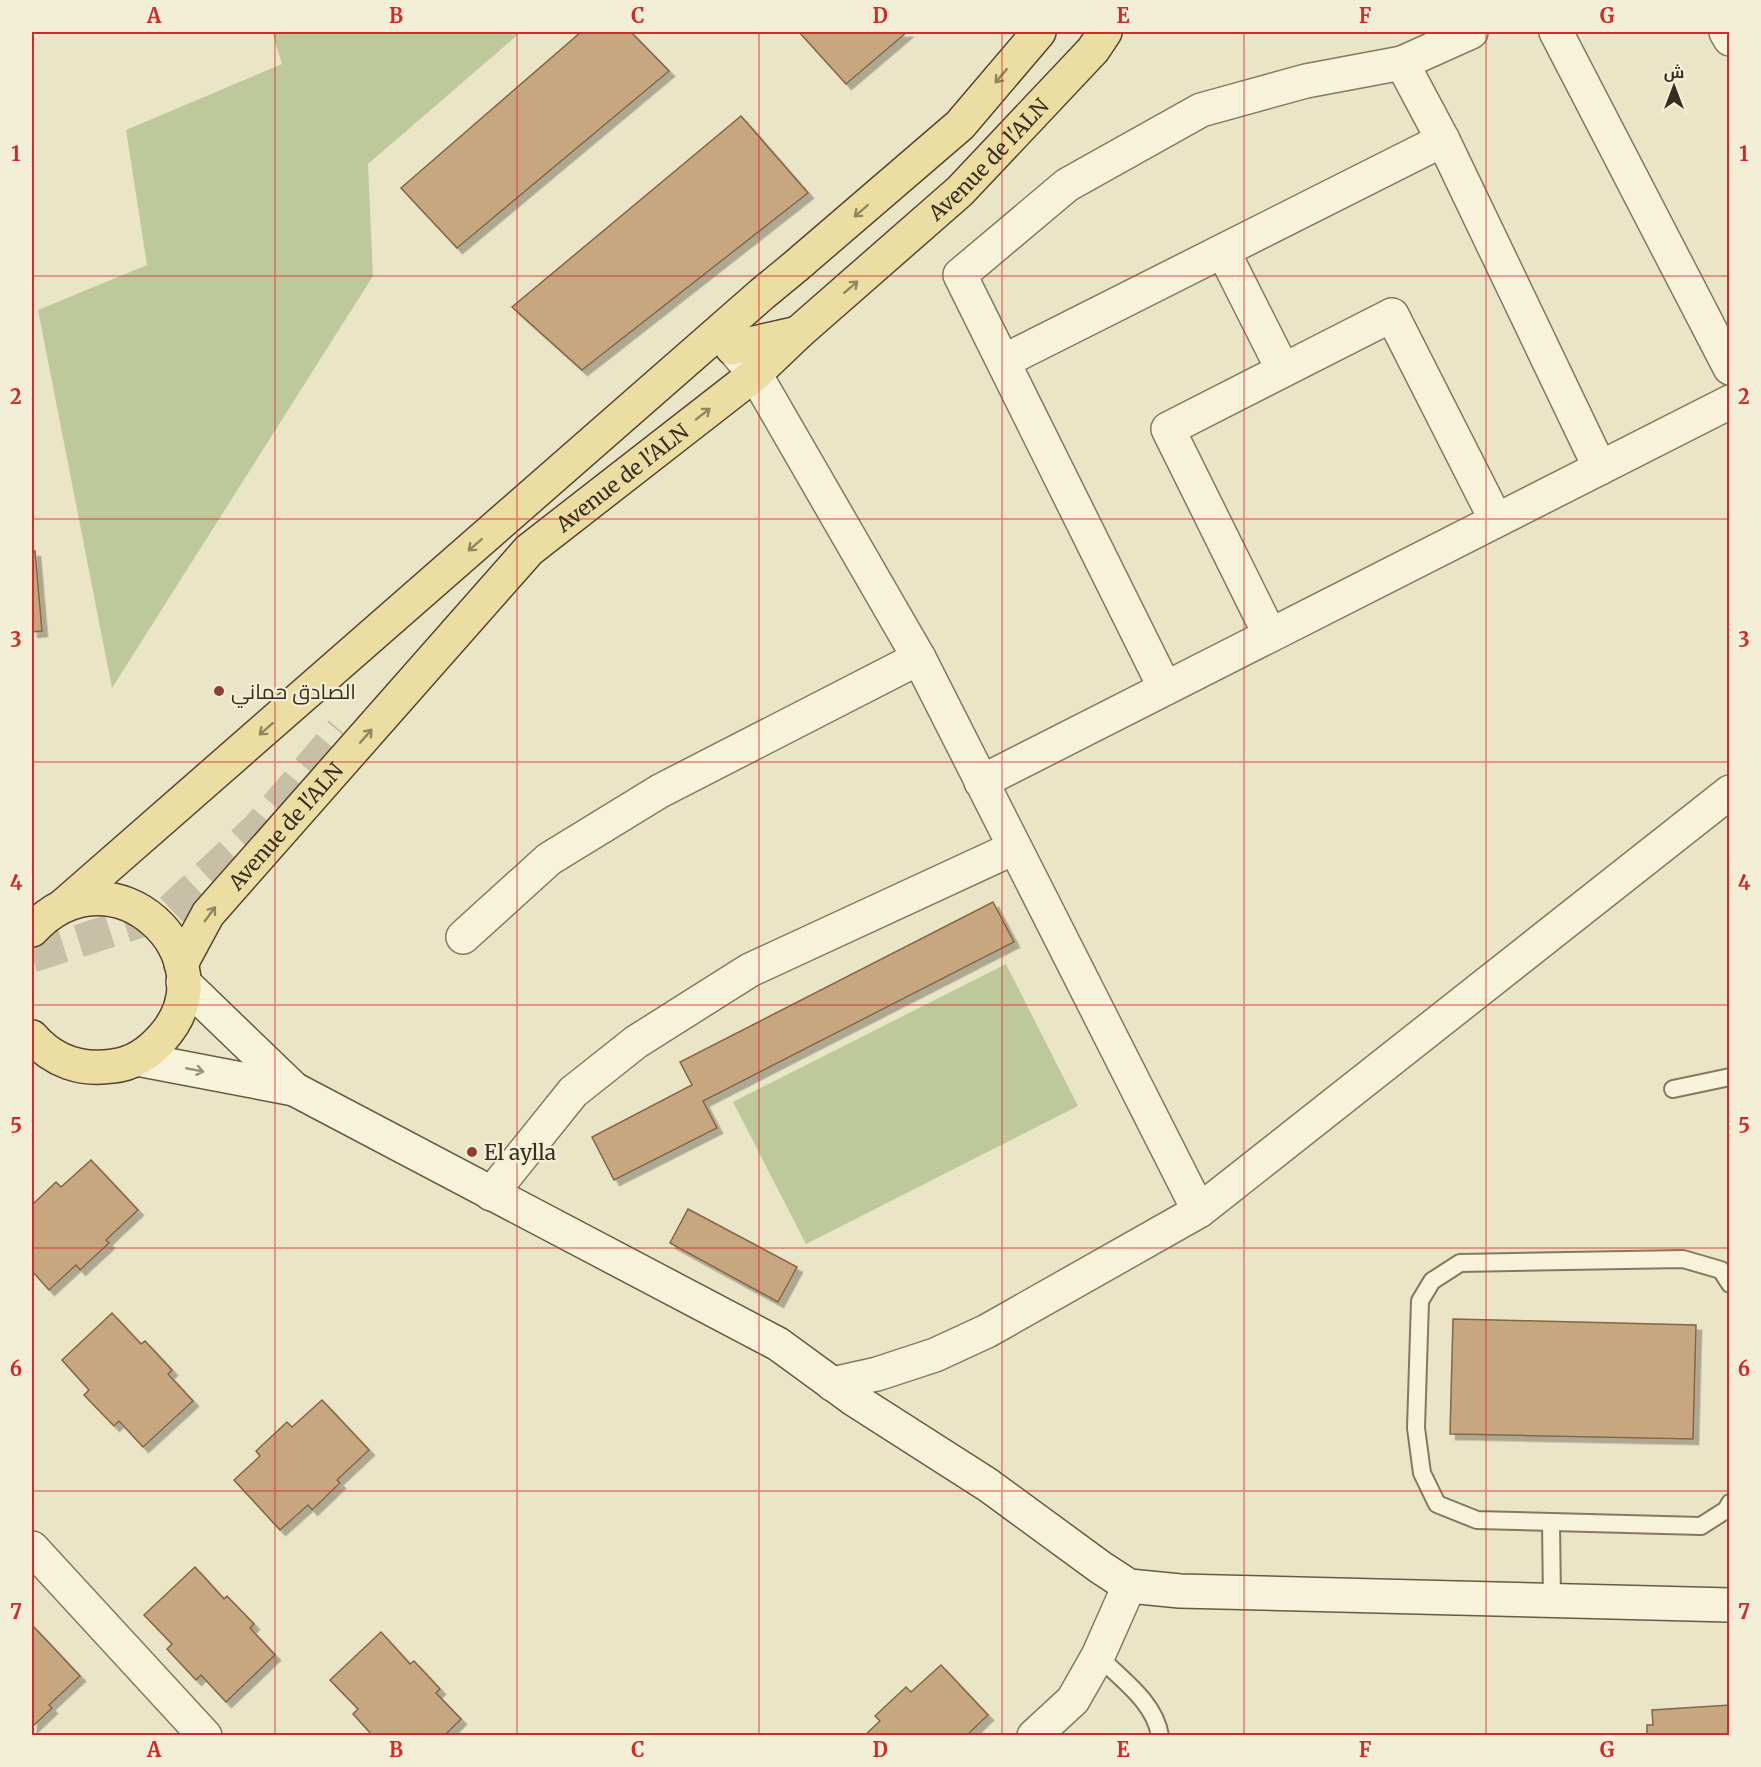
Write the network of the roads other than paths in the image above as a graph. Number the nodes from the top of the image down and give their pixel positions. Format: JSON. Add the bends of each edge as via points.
{"nodes":[{"id":1,"x":1039,"y":32,"type":"edge"},
{"id":2,"x":1105,"y":32,"type":"edge"},
{"id":3,"x":1471,"y":32,"type":"edge"},
{"id":4,"x":1556,"y":32,"type":"edge"},
{"id":5,"x":1726,"y":32,"type":"edge"},
{"id":6,"x":1730,"y":39,"type":"edge"},
{"id":7,"x":1402,"y":63,"type":"junction"},
{"id":8,"x":1443,"y":140,"type":"junction"},
{"id":9,"x":1223,"y":251,"type":"junction"},
{"id":10,"x":762,"y":294,"type":"junction"},
{"id":11,"x":799,"y":332,"type":"junction"},
{"id":12,"x":732,"y":348,"type":"junction"},
{"id":13,"x":1004,"y":361,"type":"junction"},
{"id":14,"x":1730,"y":368,"type":"edge"},
{"id":15,"x":1283,"y":370,"type":"junction"},
{"id":16,"x":755,"y":374,"type":"junction"},
{"id":17,"x":1730,"y":402,"type":"edge"},
{"id":18,"x":1600,"y":468,"type":"junction"},
{"id":19,"x":1496,"y":520,"type":"junction"},
{"id":20,"x":1270,"y":635,"type":"junction"},
{"id":21,"x":919,"y":658,"type":"junction"},
{"id":22,"x":1165,"y":688,"type":"junction"},
{"id":23,"x":341,"y":731,"type":"tunnel mouth"},
{"id":24,"x":981,"y":782,"type":"junction"},
{"id":25,"x":1730,"y":792,"type":"edge"},
{"id":26,"x":1014,"y":848,"type":"junction"},
{"id":27,"x":43,"y":918,"type":"edge"},
{"id":28,"x":463,"y":937,"type":"dead end"},
{"id":29,"x":182,"y":973,"type":"junction"},
{"id":30,"x":32,"y":1037,"type":"edge"},
{"id":31,"x":138,"y":1059,"type":"junction"},
{"id":32,"x":1730,"y":1077,"type":"edge"},
{"id":33,"x":294,"y":1089,"type":"junction"},
{"id":34,"x":1672,"y":1089,"type":"dead end"},
{"id":35,"x":492,"y":1194,"type":"junction"},
{"id":36,"x":1198,"y":1211,"type":"junction"},
{"id":37,"x":1730,"y":1284,"type":"edge"},
{"id":38,"x":832,"y":1384,"type":"junction"},
{"id":39,"x":1730,"y":1503,"type":"edge"},
{"id":40,"x":1551,"y":1522,"type":"junction"},
{"id":41,"x":32,"y":1548,"type":"edge"},
{"id":42,"x":1129,"y":1586,"type":"junction"},
{"id":43,"x":1552,"y":1600,"type":"junction"},
{"id":44,"x":1730,"y":1605,"type":"edge"},
{"id":45,"x":1098,"y":1656,"type":"junction"},
{"id":46,"x":205,"y":1736,"type":"edge"},
{"id":47,"x":1034,"y":1736,"type":"edge"},
{"id":48,"x":1160,"y":1736,"type":"edge"}],
"edges":[{"from":1,"to":10,"type":"main road","one_way":true,"via":[[960,124]]},
{"from":11,"to":2,"type":"main road","name":"Avenue de l'ALN","one_way":true,"via":[[960,191],[1093,50]]},
{"from":3,"to":7,"type":"street"},
{"from":4,"to":14,"type":"street"},
{"from":5,"to":6,"type":"street"},
{"from":7,"to":8,"type":"street"},
{"from":7,"to":13,"type":"street","via":[[1306,81],[1201,110],[1067,185],[960,275]]},
{"from":8,"to":9,"type":"street"},
{"from":8,"to":18,"type":"street"},
{"from":9,"to":13,"type":"street"},
{"from":9,"to":15,"type":"street"},
{"from":10,"to":12,"type":"main road"},
{"from":10,"to":27,"type":"main road","one_way":true},
{"from":11,"to":12,"type":"main road"},
{"from":11,"to":16,"type":"main road","name":"Avenue de l'ALN"},
{"from":12,"to":16,"type":"street"},
{"from":12,"to":23,"type":"main road","via":[[515,535]]},
{"from":13,"to":22,"type":"street"},
{"from":15,"to":19,"type":"street","via":[[1392,315]]},
{"from":15,"to":20,"type":"street","via":[[1168,429]]},
{"from":16,"to":21,"type":"street"},
{"from":29,"to":16,"type":"main road","name":"Avenue de l'ALN","one_way":true,"via":[[208,914],[529,550]]},
{"from":17,"to":18,"type":"street"},
{"from":18,"to":19,"type":"street"},
{"from":19,"to":20,"type":"street"},
{"from":20,"to":22,"type":"street"},
{"from":21,"to":24,"type":"street"},
{"from":21,"to":28,"type":"street","via":[[660,791],[589,834],[549,859]]},
{"from":22,"to":24,"type":"street"},
{"from":24,"to":26,"type":"street"},
{"from":25,"to":36,"type":"street"},
{"from":26,"to":35,"type":"street","via":[[750,970],[636,1042],[573,1092]]},
{"from":26,"to":36,"type":"street"},
{"from":27,"to":29,"type":"main road","via":[[88,899],[113,899],[136,907],[157,921],[172,941]]},
{"from":29,"to":31,"type":"main road","name":"Avenue de l'ALN","via":[[179,1008],[167,1032]]},
{"from":29,"to":33,"type":"street"},
{"from":30,"to":31,"type":"main road","via":[[53,1056],[73,1065],[117,1066]]},
{"from":31,"to":33,"type":"street","one_way":true},
{"from":32,"to":34,"type":"lane"},
{"from":33,"to":35,"type":"street"},
{"from":35,"to":38,"type":"street","via":[[778,1344]]},
{"from":36,"to":38,"type":"street","via":[[987,1332],[935,1355]]},
{"from":37,"to":40,"type":"lane","via":[[1721,1270],[1683,1258],[1460,1263],[1432,1281],[1420,1301],[1416,1428],[1422,1473],[1437,1504],[1477,1520]]},
{"from":38,"to":42,"type":"street","via":[[988,1485]]},
{"from":39,"to":40,"type":"lane","via":[[1701,1526]]},
{"from":40,"to":43,"type":"lane"},
{"from":41,"to":46,"type":"street"},
{"from":42,"to":43,"type":"street","via":[[1180,1591]]},
{"from":42,"to":45,"type":"street"},
{"from":43,"to":44,"type":"street"},
{"from":45,"to":47,"type":"street","via":[[1073,1700]]},
{"from":45,"to":48,"type":"lane","via":[[1147,1705]]}]}
